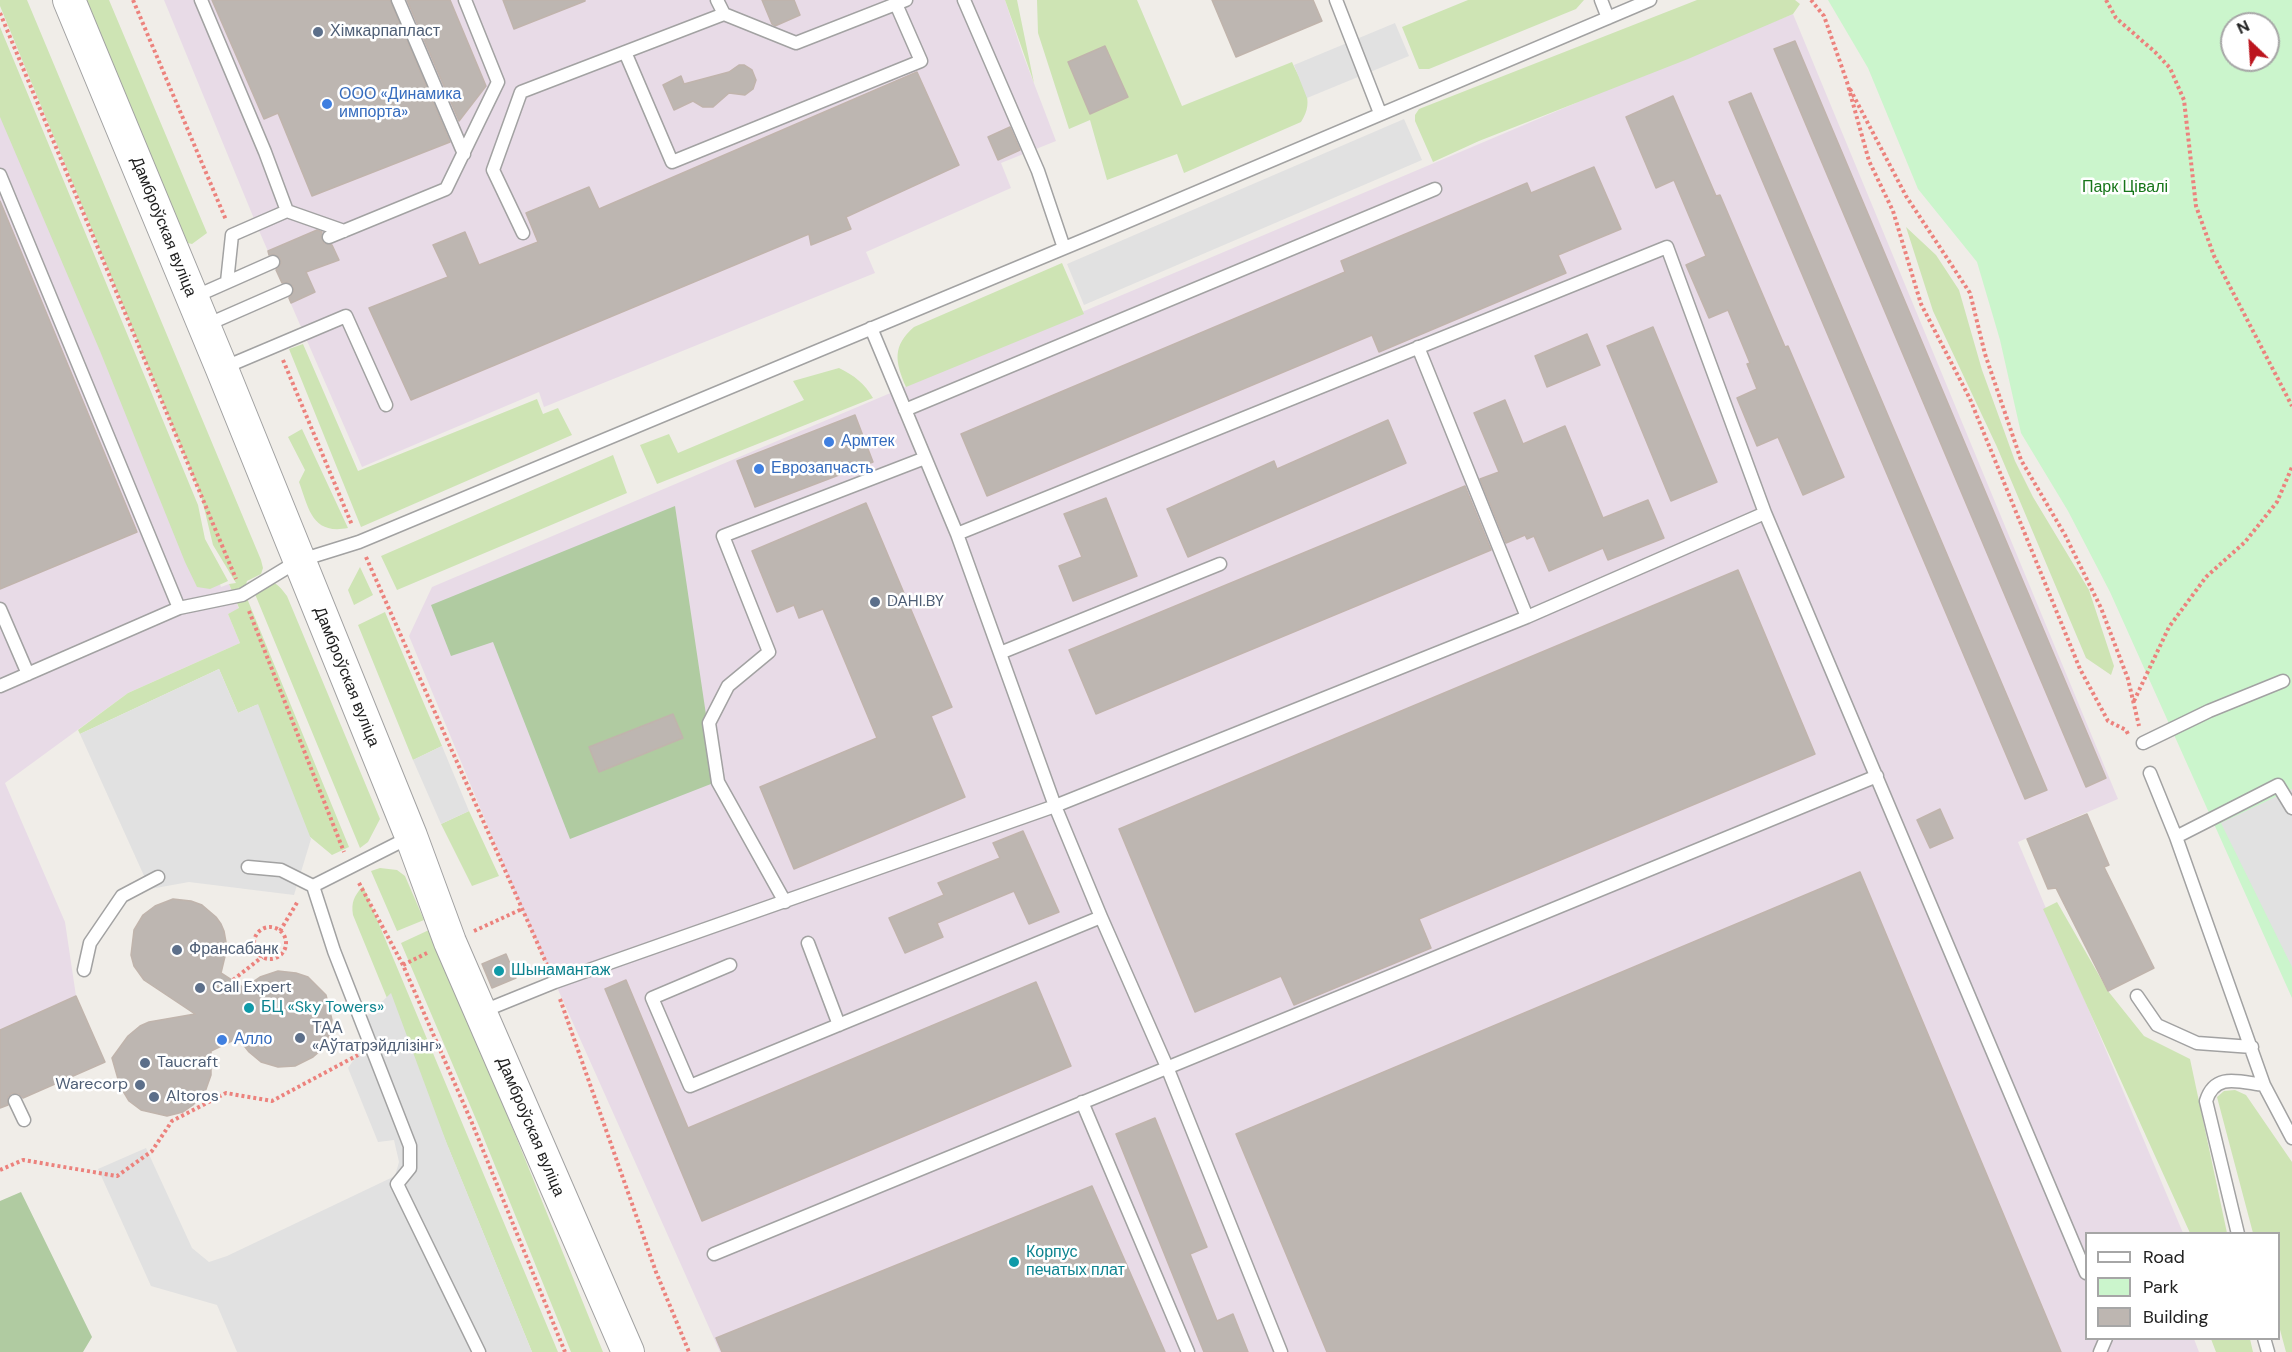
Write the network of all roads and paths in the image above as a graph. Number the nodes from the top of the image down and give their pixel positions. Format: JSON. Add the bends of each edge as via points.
{"nodes":[{"id":1,"x":69,"y":0,"type":"edge"},
{"id":2,"x":133,"y":0,"type":"edge"},
{"id":3,"x":201,"y":0,"type":"edge"},
{"id":4,"x":398,"y":0,"type":"edge"},
{"id":5,"x":465,"y":0,"type":"edge"},
{"id":6,"x":717,"y":0,"type":"edge"},
{"id":7,"x":964,"y":0,"type":"edge"},
{"id":8,"x":1335,"y":0,"type":"edge"},
{"id":9,"x":1601,"y":0,"type":"edge"},
{"id":10,"x":1650,"y":0,"type":"edge"},
{"id":11,"x":1811,"y":0,"type":"edge"},
{"id":12,"x":2106,"y":0,"type":"edge"},
{"id":13,"x":901,"y":2,"type":"edge"},
{"id":14,"x":0,"y":13,"type":"edge"},
{"id":15,"x":724,"y":14,"type":"junction"},
{"id":16,"x":1608,"y":18,"type":"junction"},
{"id":17,"x":625,"y":52,"type":"junction"},
{"id":18,"x":1847,"y":82,"type":"junction"},
{"id":19,"x":1380,"y":113,"type":"junction"},
{"id":20,"x":464,"y":154,"type":"junction"},
{"id":21,"x":0,"y":175,"type":"edge"},
{"id":22,"x":1435,"y":189,"type":"dead end"},
{"id":23,"x":287,"y":211,"type":"junction"},
{"id":24,"x":344,"y":231,"type":"junction"},
{"id":25,"x":523,"y":233,"type":"dead end"},
{"id":26,"x":232,"y":235,"type":"junction"},
{"id":27,"x":329,"y":237,"type":"dead end"},
{"id":28,"x":1064,"y":248,"type":"junction"},
{"id":29,"x":273,"y":262,"type":"dead end"},
{"id":30,"x":227,"y":282,"type":"junction"},
{"id":31,"x":286,"y":290,"type":"dead end"},
{"id":32,"x":192,"y":298,"type":"junction"},
{"id":33,"x":203,"y":327,"type":"junction"},
{"id":34,"x":871,"y":328,"type":"junction"},
{"id":35,"x":277,"y":346,"type":"junction"},
{"id":36,"x":1418,"y":347,"type":"junction"},
{"id":37,"x":222,"y":369,"type":"junction"},
{"id":38,"x":386,"y":405,"type":"dead end"},
{"id":39,"x":2292,"y":406,"type":"edge"},
{"id":40,"x":905,"y":410,"type":"junction"},
{"id":41,"x":925,"y":458,"type":"junction"},
{"id":42,"x":2292,"y":467,"type":"edge"},
{"id":43,"x":1765,"y":513,"type":"junction"},
{"id":44,"x":957,"y":534,"type":"junction"},
{"id":45,"x":360,"y":542,"type":"junction"},
{"id":46,"x":298,"y":561,"type":"junction"},
{"id":47,"x":1220,"y":564,"type":"dead end"},
{"id":48,"x":242,"y":595,"type":"junction"},
{"id":49,"x":179,"y":608,"type":"junction"},
{"id":50,"x":0,"y":609,"type":"edge"},
{"id":51,"x":1527,"y":617,"type":"junction"},
{"id":52,"x":1000,"y":653,"type":"junction"},
{"id":53,"x":28,"y":674,"type":"junction"},
{"id":54,"x":2283,"y":681,"type":"dead end"},
{"id":55,"x":0,"y":686,"type":"edge"},
{"id":56,"x":2133,"y":702,"type":"junction"},
{"id":57,"x":2143,"y":743,"type":"joint"},
{"id":58,"x":2150,"y":773,"type":"joint"},
{"id":59,"x":1877,"y":776,"type":"junction"},
{"id":60,"x":1055,"y":806,"type":"junction"},
{"id":61,"x":2292,"y":808,"type":"edge"},
{"id":62,"x":411,"y":836,"type":"junction"},
{"id":63,"x":2176,"y":837,"type":"junction"},
{"id":64,"x":248,"y":867,"type":"dead end"},
{"id":65,"x":351,"y":869,"type":"junction"},
{"id":66,"x":158,"y":877,"type":"dead end"},
{"id":67,"x":313,"y":886,"type":"junction"},
{"id":68,"x":785,"y":902,"type":"junction"},
{"id":69,"x":1101,"y":917,"type":"junction"},
{"id":70,"x":808,"y":943,"type":"dead end"},
{"id":71,"x":262,"y":957,"type":"junction"},
{"id":72,"x":730,"y":965,"type":"dead end"},
{"id":73,"x":84,"y":970,"type":"dead end"},
{"id":74,"x":233,"y":980,"type":"dead end"},
{"id":75,"x":555,"y":982,"type":"junction"},
{"id":76,"x":2137,"y":996,"type":"dead end"},
{"id":77,"x":480,"y":1012,"type":"junction"},
{"id":78,"x":839,"y":1025,"type":"junction"},
{"id":79,"x":2252,"y":1047,"type":"junction"},
{"id":80,"x":372,"y":1048,"type":"junction"},
{"id":81,"x":1167,"y":1067,"type":"junction"},
{"id":82,"x":2264,"y":1085,"type":"junction"},
{"id":83,"x":15,"y":1101,"type":"dead end"},
{"id":84,"x":1082,"y":1102,"type":"junction"},
{"id":85,"x":24,"y":1120,"type":"dead end"},
{"id":86,"x":2292,"y":1138,"type":"edge"},
{"id":87,"x":0,"y":1170,"type":"edge"},
{"id":88,"x":2238,"y":1232,"type":"edge"},
{"id":89,"x":714,"y":1254,"type":"dead end"},
{"id":90,"x":2085,"y":1271,"type":"edge"},
{"id":91,"x":480,"y":1352,"type":"edge"},
{"id":92,"x":565,"y":1352,"type":"edge"},
{"id":93,"x":628,"y":1352,"type":"edge"},
{"id":94,"x":689,"y":1352,"type":"edge"},
{"id":95,"x":1188,"y":1352,"type":"edge"},
{"id":96,"x":1281,"y":1352,"type":"edge"}],
"edges":[{"from":1,"to":32,"type":"street","name":"Дамброўская вуліца"},
{"from":2,"to":26,"type":"path"},
{"from":3,"to":23,"type":"lane"},
{"from":4,"to":20,"type":"lane"},
{"from":5,"to":20,"type":"lane","via":[[498,82]]},
{"from":6,"to":15,"type":"lane"},
{"from":7,"to":28,"type":"lane","via":[[1038,171]]},
{"from":8,"to":19,"type":"lane"},
{"from":9,"to":16,"type":"lane"},
{"from":10,"to":16,"type":"lane"},
{"from":11,"to":18,"type":"path","via":[[1824,15]]},
{"from":12,"to":39,"type":"path","via":[[2116,18],[2170,68],[2184,100],[2196,206],[2214,256]]},
{"from":13,"to":15,"type":"lane","via":[[796,43]]},
{"from":13,"to":17,"type":"lane","via":[[921,61],[672,162]]},
{"from":14,"to":48,"type":"path"},
{"from":15,"to":17,"type":"lane"},
{"from":16,"to":19,"type":"lane"},
{"from":17,"to":25,"type":"lane","via":[[521,92],[493,170]]},
{"from":18,"to":56,"type":"path","via":[[1906,196],[1970,294],[1985,354],[2021,460],[2102,608]]},
{"from":18,"to":58,"type":"path","via":[[1869,161],[1893,211],[1921,304],[1970,399],[2080,669],[2108,721],[2126,730]]},
{"from":19,"to":28,"type":"lane"},
{"from":20,"to":24,"type":"lane","via":[[446,189]]},
{"from":21,"to":49,"type":"lane"},
{"from":22,"to":40,"type":"lane"},
{"from":23,"to":24,"type":"lane"},
{"from":23,"to":26,"type":"lane"},
{"from":24,"to":27,"type":"lane"},
{"from":26,"to":30,"type":"lane"},
{"from":28,"to":34,"type":"lane"},
{"from":29,"to":30,"type":"lane"},
{"from":30,"to":32,"type":"lane"},
{"from":31,"to":33,"type":"lane"},
{"from":32,"to":33,"type":"street","name":"Дамброўская вуліца"},
{"from":33,"to":37,"type":"street","name":"Дамброўская вуліца"},
{"from":34,"to":40,"type":"lane"},
{"from":34,"to":45,"type":"lane"},
{"from":35,"to":37,"type":"lane"},
{"from":35,"to":38,"type":"lane","via":[[346,316]]},
{"from":35,"to":45,"type":"path"},
{"from":36,"to":43,"type":"lane","via":[[1667,247]]},
{"from":36,"to":44,"type":"lane"},
{"from":36,"to":51,"type":"lane"},
{"from":37,"to":46,"type":"street","name":"Дамброўская вуліца"},
{"from":40,"to":41,"type":"lane"},
{"from":41,"to":44,"type":"lane"},
{"from":41,"to":68,"type":"lane","via":[[723,536],[769,652],[728,686],[709,723],[718,782]]},
{"from":42,"to":56,"type":"path","via":[[2277,502],[2245,542],[2206,577],[2169,627]]},
{"from":43,"to":51,"type":"lane"},
{"from":43,"to":59,"type":"lane"},
{"from":44,"to":52,"type":"lane"},
{"from":45,"to":46,"type":"lane"},
{"from":45,"to":75,"type":"path"},
{"from":46,"to":48,"type":"lane"},
{"from":46,"to":62,"type":"street","name":"Дамброўская вуліца"},
{"from":47,"to":52,"type":"lane"},
{"from":48,"to":49,"type":"lane"},
{"from":48,"to":65,"type":"path"},
{"from":49,"to":53,"type":"lane"},
{"from":50,"to":53,"type":"lane"},
{"from":51,"to":60,"type":"lane"},
{"from":52,"to":60,"type":"lane"},
{"from":53,"to":55,"type":"lane"},
{"from":54,"to":57,"type":"lane"},
{"from":56,"to":57,"type":"path"},
{"from":58,"to":63,"type":"lane"},
{"from":59,"to":81,"type":"lane"},
{"from":59,"to":90,"type":"lane"},
{"from":60,"to":68,"type":"lane"},
{"from":60,"to":69,"type":"lane"},
{"from":61,"to":63,"type":"lane","via":[[2278,785]]},
{"from":62,"to":65,"type":"lane"},
{"from":62,"to":77,"type":"street","name":"Дамброўская вуліца"},
{"from":63,"to":79,"type":"lane"},
{"from":64,"to":67,"type":"lane","via":[[281,870]]},
{"from":65,"to":67,"type":"lane"},
{"from":65,"to":92,"type":"path","via":[[403,965]]},
{"from":66,"to":73,"type":"lane","via":[[122,896],[90,944]]},
{"from":67,"to":80,"type":"lane"},
{"from":68,"to":75,"type":"lane"},
{"from":69,"to":78,"type":"lane"},
{"from":69,"to":81,"type":"lane"},
{"from":70,"to":78,"type":"lane"},
{"from":71,"to":71,"type":"path","via":[[272,959],[284,950],[283,934],[275,928],[260,930],[254,938],[255,949]]},
{"from":71,"to":74,"type":"path"},
{"from":72,"to":78,"type":"lane","via":[[652,998],[690,1086]]},
{"from":75,"to":77,"type":"lane"},
{"from":75,"to":94,"type":"path","via":[[656,1272]]},
{"from":76,"to":79,"type":"lane","via":[[2157,1025],[2197,1043]]},
{"from":77,"to":93,"type":"street","name":"Дамброўская вуліца"},
{"from":79,"to":82,"type":"lane"},
{"from":80,"to":87,"type":"path","via":[[272,1101],[226,1093],[172,1121],[152,1151],[117,1176],[23,1160]]},
{"from":80,"to":91,"type":"lane","via":[[410,1146],[410,1168],[397,1184]]},
{"from":81,"to":84,"type":"lane"},
{"from":81,"to":96,"type":"lane"},
{"from":82,"to":86,"type":"lane"},
{"from":82,"to":88,"type":"lane","via":[[2218,1083],[2210,1089],[2206,1101]]},
{"from":83,"to":85,"type":"lane"},
{"from":84,"to":89,"type":"lane"},
{"from":84,"to":95,"type":"lane"}]}
